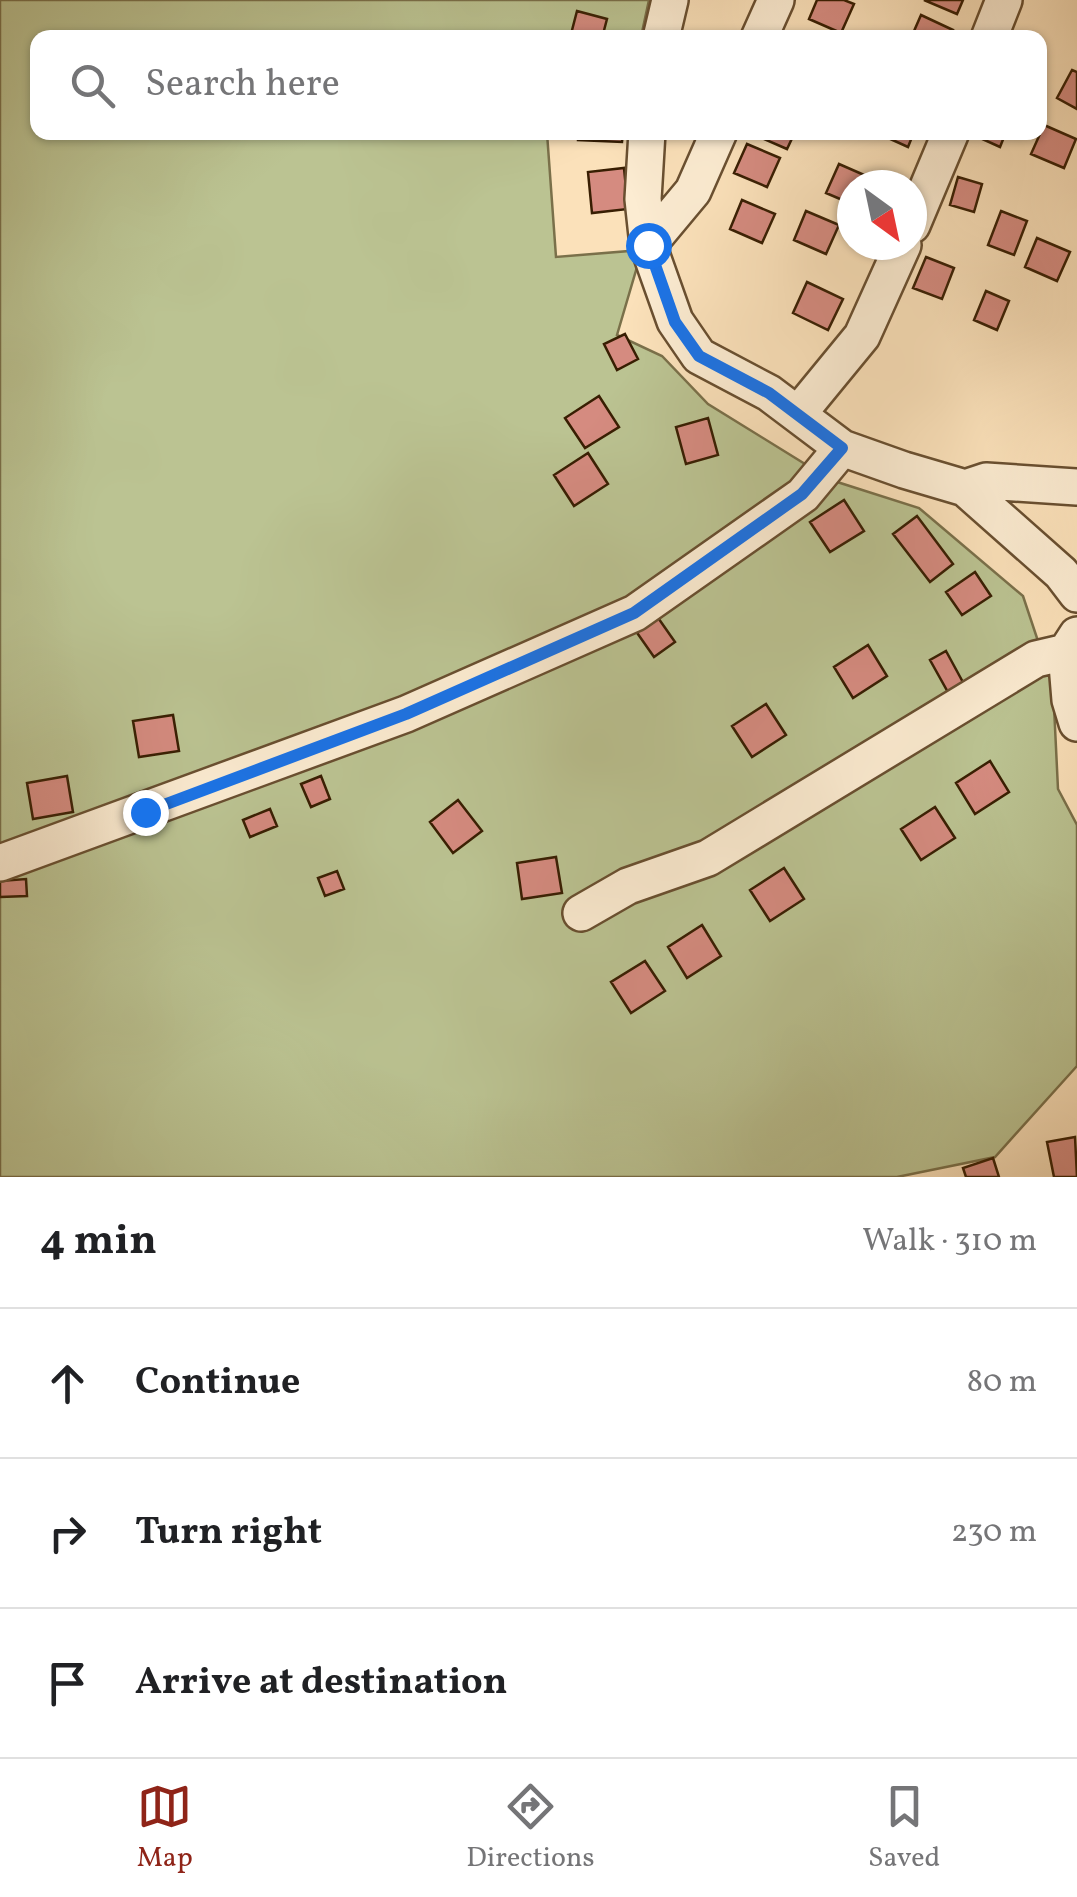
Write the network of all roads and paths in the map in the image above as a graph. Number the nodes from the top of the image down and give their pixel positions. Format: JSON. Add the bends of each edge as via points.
{"nodes":[{"id":1,"x":670,"y":0,"type":"edge"},
{"id":2,"x":776,"y":0,"type":"edge"},
{"id":3,"x":1004,"y":0,"type":"edge"},
{"id":4,"x":662,"y":30,"type":"edge"},
{"id":5,"x":763,"y":30,"type":"edge"},
{"id":6,"x":992,"y":30,"type":"edge"},
{"id":7,"x":647,"y":140,"type":"edge"},
{"id":8,"x":715,"y":140,"type":"edge"},
{"id":9,"x":948,"y":140,"type":"edge"},
{"id":10,"x":927,"y":189,"type":"edge"},
{"id":11,"x":648,"y":245,"type":"junction"},
{"id":12,"x":896,"y":260,"type":"edge"},
{"id":13,"x":798,"y":414,"type":"junction"},
{"id":14,"x":842,"y":448,"type":"junction"},
{"id":15,"x":1077,"y":487,"type":"edge"},
{"id":16,"x":965,"y":488,"type":"junction"},
{"id":17,"x":1077,"y":594,"type":"edge"},
{"id":18,"x":1072,"y":643,"type":"edge"},
{"id":19,"x":1077,"y":722,"type":"edge"},
{"id":20,"x":0,"y":863,"type":"edge"},
{"id":21,"x":582,"y":913,"type":"dead end"}],
"edges":[{"from":1,"to":4,"type":"street"},
{"from":2,"to":5,"type":"street"},
{"from":3,"to":6,"type":"street"},
{"from":7,"to":11,"type":"street"},
{"from":8,"to":11,"type":"street","via":[[693,191]]},
{"from":9,"to":10,"type":"street"},
{"from":11,"to":13,"type":"street","via":[[675,322],[699,356]]},
{"from":12,"to":13,"type":"street","via":[[862,336]]},
{"from":13,"to":14,"type":"street"},
{"from":14,"to":16,"type":"street"},
{"from":14,"to":20,"type":"street","via":[[802,494],[634,613],[406,714]]},
{"from":15,"to":16,"type":"street","via":[[986,482]]},
{"from":16,"to":17,"type":"street"},
{"from":18,"to":19,"type":"street","via":[[1070,700]]},
{"from":18,"to":21,"type":"street","via":[[708,858],[628,886]]}]}
